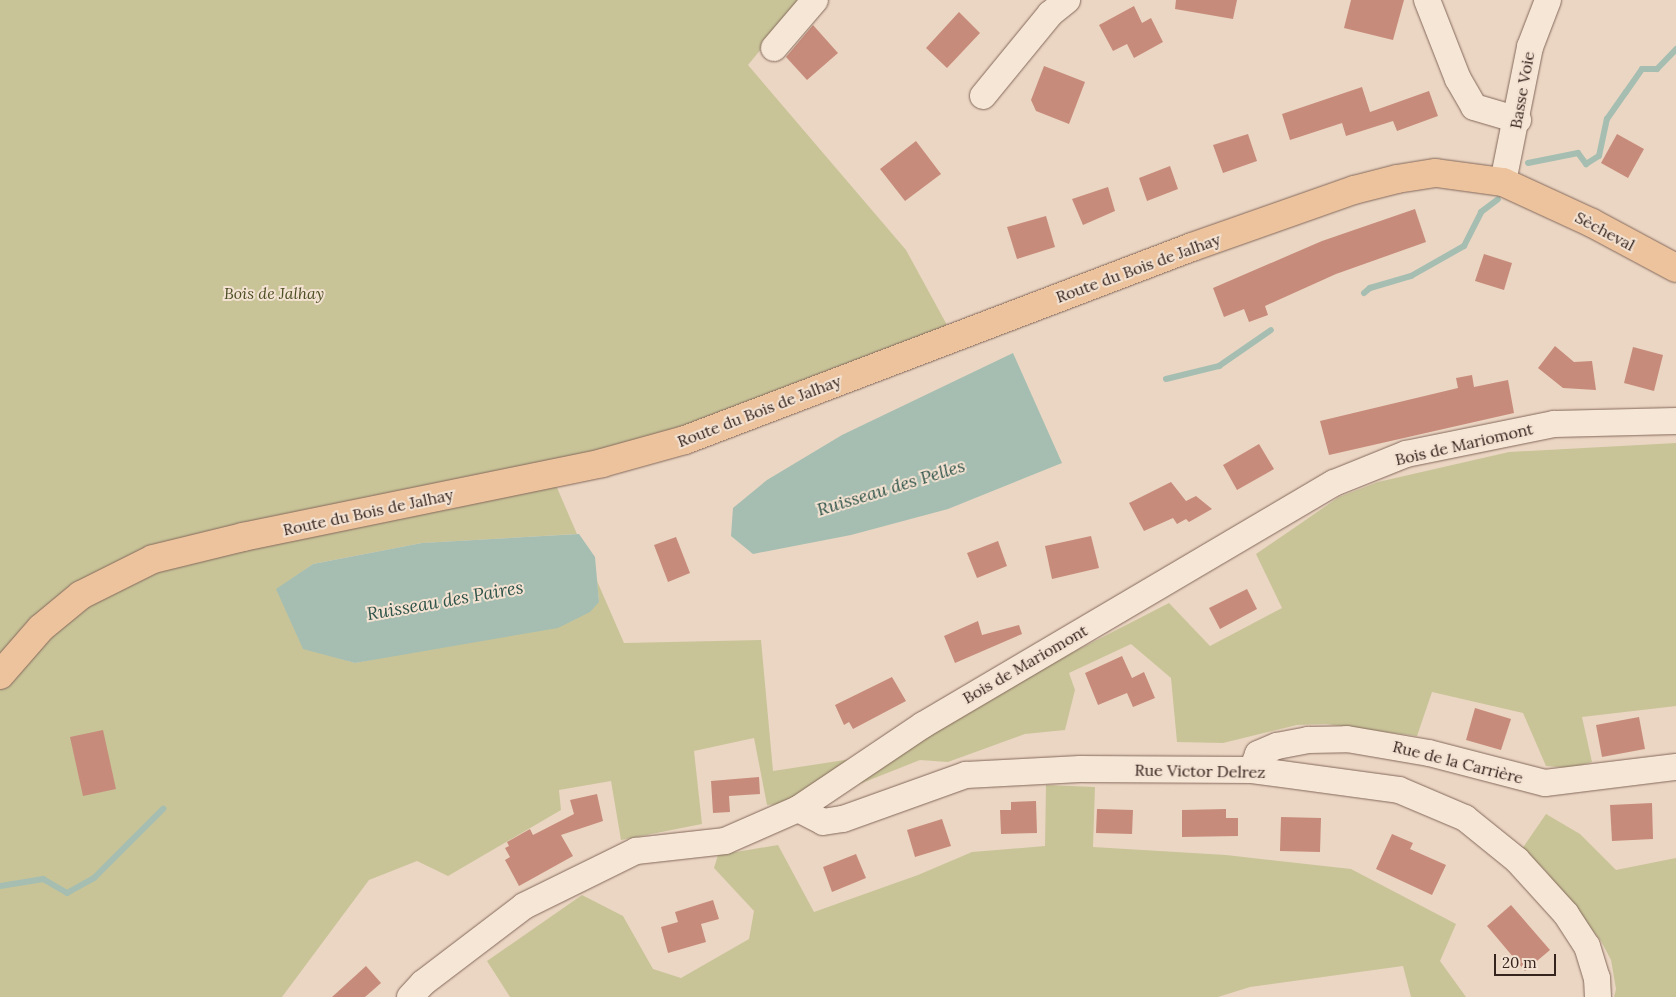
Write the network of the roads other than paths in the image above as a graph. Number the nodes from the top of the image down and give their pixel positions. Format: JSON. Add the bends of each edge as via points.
{"nodes":[{"id":1,"x":815,"y":0,"type":"edge"},
{"id":2,"x":1067,"y":0,"type":"edge"},
{"id":3,"x":1428,"y":0,"type":"edge"},
{"id":4,"x":1548,"y":0,"type":"edge"},
{"id":5,"x":774,"y":48,"type":"dead end"},
{"id":6,"x":983,"y":96,"type":"dead end"},
{"id":7,"x":1518,"y":120,"type":"junction"},
{"id":8,"x":1503,"y":182,"type":"junction"},
{"id":9,"x":1534,"y":194,"type":"joint"},
{"id":10,"x":1676,"y":268,"type":"edge"},
{"id":11,"x":1676,"y":421,"type":"edge"},
{"id":12,"x":0,"y":675,"type":"edge"},
{"id":13,"x":1676,"y":767,"type":"edge"},
{"id":14,"x":1252,"y":770,"type":"junction"},
{"id":15,"x":798,"y":809,"type":"junction"},
{"id":16,"x":410,"y":997,"type":"edge"},
{"id":17,"x":1598,"y":997,"type":"edge"}],
"edges":[{"from":1,"to":5,"type":"street"},
{"from":2,"to":6,"type":"street","via":[[1050,14]]},
{"from":3,"to":7,"type":"street","via":[[1458,80],[1474,107]]},
{"from":4,"to":7,"type":"street","name":"Basse Voie","via":[[1530,47]]},
{"from":7,"to":8,"type":"street","name":"Basse Voie"},
{"from":8,"to":9,"type":"main road","name":"Route du Bois de Jalhay"},
{"from":8,"to":12,"type":"main road","name":"Route du Bois de Jalhay","via":[[1436,173],[1354,190],[1006,316],[685,440],[602,463],[243,537],[153,559],[81,595],[41,628]]},
{"from":9,"to":10,"type":"main road","name":"Sècheval"},
{"from":11,"to":15,"type":"street","name":"Bois de Mariomont","via":[[1554,424],[1406,454],[1334,483],[923,725]]},
{"from":13,"to":14,"type":"street","name":"Rue de la Carrière","via":[[1545,783],[1429,753],[1347,739],[1308,740],[1277,746],[1258,754]]},
{"from":14,"to":15,"type":"street","name":"Rue Victor Delrez","via":[[1080,769],[966,775],[843,819],[823,822]]},
{"from":14,"to":17,"type":"street","name":"Rue Victor Delrez","via":[[1399,790],[1465,818],[1517,860],[1566,914],[1587,946],[1598,978]]},
{"from":15,"to":16,"type":"street","name":"Bois de Mariomont","via":[[724,841],[636,851],[524,906],[423,983]]}]}
